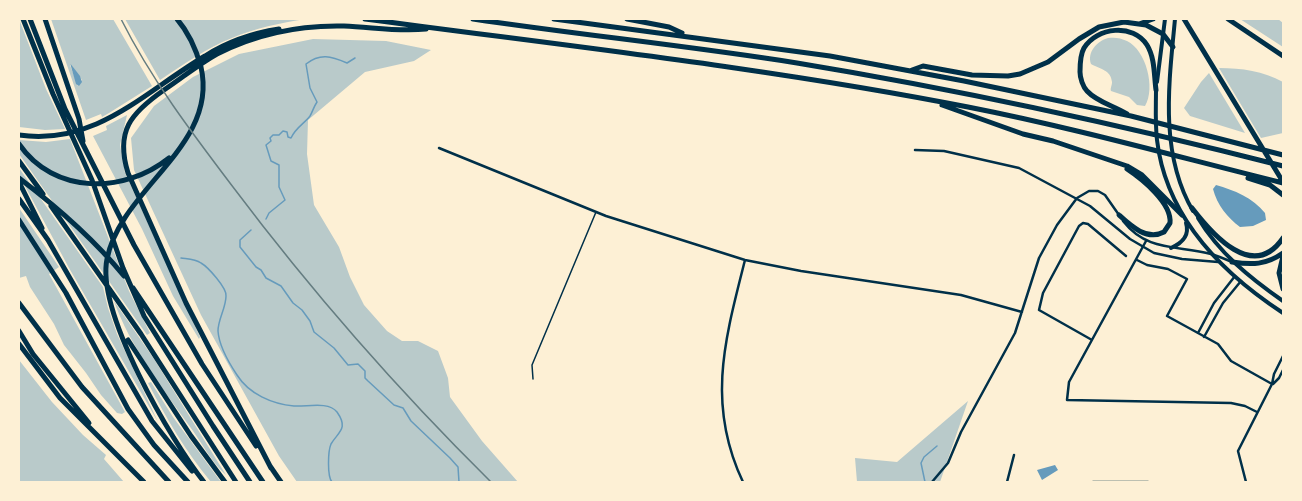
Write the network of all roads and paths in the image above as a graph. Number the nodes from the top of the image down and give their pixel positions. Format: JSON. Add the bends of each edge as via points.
{"nodes":[{"id":1,"x":23,"y":19,"type":"edge"},
{"id":2,"x":30,"y":19,"type":"edge"},
{"id":3,"x":45,"y":19,"type":"edge"},
{"id":4,"x":177,"y":19,"type":"edge"},
{"id":5,"x":365,"y":19,"type":"edge"},
{"id":6,"x":473,"y":19,"type":"edge"},
{"id":7,"x":554,"y":19,"type":"edge"},
{"id":8,"x":627,"y":19,"type":"edge"},
{"id":9,"x":1153,"y":19,"type":"edge"},
{"id":10,"x":1165,"y":19,"type":"edge"},
{"id":11,"x":1175,"y":19,"type":"edge"},
{"id":12,"x":1184,"y":19,"type":"edge"},
{"id":13,"x":1228,"y":19,"type":"edge"},
{"id":14,"x":1138,"y":24,"type":"junction"},
{"id":15,"x":436,"y":28,"type":"junction"},
{"id":16,"x":1163,"y":34,"type":"junction"},
{"id":17,"x":686,"y":36,"type":"junction"},
{"id":18,"x":1173,"y":47,"type":"junction"},
{"id":19,"x":1283,"y":56,"type":"edge"},
{"id":20,"x":912,"y":71,"type":"junction"},
{"id":21,"x":176,"y":78,"type":"junction"},
{"id":22,"x":1156,"y":90,"type":"junction"},
{"id":23,"x":930,"y":100,"type":"junction"},
{"id":24,"x":1131,"y":116,"type":"junction"},
{"id":25,"x":19,"y":134,"type":"edge"},
{"id":26,"x":19,"y":144,"type":"edge"},
{"id":27,"x":84,"y":146,"type":"junction"},
{"id":28,"x":439,"y":148,"type":"dead end"},
{"id":29,"x":915,"y":150,"type":"dead end"},
{"id":30,"x":177,"y":152,"type":"junction"},
{"id":31,"x":1283,"y":155,"type":"edge"},
{"id":32,"x":1106,"y":158,"type":"junction"},
{"id":33,"x":19,"y":161,"type":"edge"},
{"id":34,"x":1283,"y":166,"type":"edge"},
{"id":35,"x":1217,"y":167,"type":"junction"},
{"id":36,"x":19,"y":178,"type":"edge"},
{"id":37,"x":19,"y":182,"type":"edge"},
{"id":38,"x":1283,"y":183,"type":"edge"},
{"id":39,"x":1283,"y":195,"type":"edge"},
{"id":40,"x":1077,"y":198,"type":"junction"},
{"id":41,"x":19,"y":200,"type":"edge"},
{"id":42,"x":1192,"y":208,"type":"junction"},
{"id":43,"x":596,"y":212,"type":"junction"},
{"id":44,"x":1119,"y":215,"type":"junction"},
{"id":45,"x":1183,"y":217,"type":"junction"},
{"id":46,"x":19,"y":220,"type":"edge"},
{"id":47,"x":1283,"y":238,"type":"edge"},
{"id":48,"x":48,"y":240,"type":"junction"},
{"id":49,"x":1146,"y":241,"type":"junction"},
{"id":50,"x":1143,"y":247,"type":"junction"},
{"id":51,"x":1171,"y":248,"type":"junction"},
{"id":52,"x":1211,"y":254,"type":"junction"},
{"id":53,"x":1283,"y":254,"type":"edge"},
{"id":54,"x":1126,"y":256,"type":"dead end"},
{"id":55,"x":745,"y":260,"type":"junction"},
{"id":56,"x":1137,"y":260,"type":"junction"},
{"id":57,"x":1219,"y":262,"type":"junction"},
{"id":58,"x":1232,"y":262,"type":"junction"},
{"id":59,"x":1235,"y":276,"type":"junction"},
{"id":60,"x":1241,"y":281,"type":"junction"},
{"id":61,"x":1283,"y":289,"type":"edge"},
{"id":62,"x":1283,"y":301,"type":"edge"},
{"id":63,"x":19,"y":302,"type":"edge"},
{"id":64,"x":111,"y":307,"type":"junction"},
{"id":65,"x":1022,"y":312,"type":"junction"},
{"id":66,"x":1283,"y":314,"type":"edge"},
{"id":67,"x":19,"y":331,"type":"edge"},
{"id":68,"x":1198,"y":333,"type":"junction"},
{"id":69,"x":1204,"y":337,"type":"junction"},
{"id":70,"x":1092,"y":340,"type":"junction"},
{"id":71,"x":19,"y":344,"type":"edge"},
{"id":72,"x":1283,"y":356,"type":"edge"},
{"id":73,"x":1283,"y":370,"type":"edge"},
{"id":74,"x":532,"y":379,"type":"dead end"},
{"id":75,"x":1272,"y":384,"type":"junction"},
{"id":76,"x":1257,"y":412,"type":"junction"},
{"id":77,"x":1014,"y":455,"type":"dead end"},
{"id":78,"x":122,"y":462,"type":"junction"},
{"id":79,"x":271,"y":468,"type":"junction"},
{"id":80,"x":144,"y":482,"type":"edge"},
{"id":81,"x":169,"y":482,"type":"edge"},
{"id":82,"x":188,"y":482,"type":"edge"},
{"id":83,"x":203,"y":482,"type":"edge"},
{"id":84,"x":225,"y":482,"type":"edge"},
{"id":85,"x":236,"y":482,"type":"edge"},
{"id":86,"x":250,"y":482,"type":"edge"},
{"id":87,"x":263,"y":482,"type":"edge"},
{"id":88,"x":281,"y":482,"type":"edge"},
{"id":89,"x":743,"y":482,"type":"edge"},
{"id":90,"x":932,"y":482,"type":"edge"},
{"id":91,"x":1007,"y":482,"type":"edge"},
{"id":92,"x":1093,"y":482,"type":"edge"},
{"id":93,"x":1126,"y":482,"type":"edge"},
{"id":94,"x":1148,"y":482,"type":"edge"},
{"id":95,"x":1246,"y":482,"type":"edge"}],
"edges":[{"from":1,"to":86,"type":"highway","via":[[92,180],[123,268],[144,316]]},
{"from":2,"to":27,"type":"highway","via":[[65,109]]},
{"from":3,"to":27,"type":"highway","via":[[79,119]]},
{"from":4,"to":30,"type":"highway","via":[[198,56],[203,85],[195,122]]},
{"from":5,"to":15,"type":"highway"},
{"from":6,"to":34,"type":"highway","via":[[781,61],[945,89],[1088,119]]},
{"from":7,"to":17,"type":"highway"},
{"from":8,"to":17,"type":"highway","via":[[669,27]]},
{"from":9,"to":14,"type":"highway"},
{"from":10,"to":16,"type":"main road"},
{"from":11,"to":18,"type":"main road"},
{"from":12,"to":38,"type":"highway"},
{"from":13,"to":19,"type":"highway"},
{"from":14,"to":16,"type":"highway","via":[[1146,25]]},
{"from":14,"to":20,"type":"highway","via":[[1124,22],[1099,27],[1048,62],[1020,74],[972,75],[923,66]]},
{"from":15,"to":21,"type":"highway","via":[[404,31],[345,26],[278,32],[244,42]]},
{"from":15,"to":23,"type":"highway","via":[[722,66]]},
{"from":16,"to":18,"type":"highway"},
{"from":16,"to":22,"type":"main road"},
{"from":17,"to":20,"type":"highway","via":[[830,56]]},
{"from":18,"to":42,"type":"main road","via":[[1169,82],[1170,142],[1180,184]]},
{"from":20,"to":24,"type":"highway"},
{"from":21,"to":25,"type":"highway","via":[[104,121],[73,133],[38,137]]},
{"from":21,"to":79,"type":"highway","via":[[130,120],[123,151],[128,173],[186,303]]},
{"from":22,"to":24,"type":"highway","via":[[1153,60],[1142,39],[1123,30],[1108,31],[1094,38],[1084,48],[1080,62],[1080,77],[1086,91],[1101,102]]},
{"from":22,"to":45,"type":"main road","via":[[1157,142],[1168,184]]},
{"from":23,"to":32,"type":"highway","via":[[1023,134]]},
{"from":23,"to":35,"type":"highway","via":[[1099,135]]},
{"from":24,"to":31,"type":"highway"},
{"from":26,"to":30,"type":"highway","via":[[40,165],[54,173],[93,184],[122,182],[136,178],[159,166]]},
{"from":27,"to":79,"type":"highway","via":[[166,303],[202,364]]},
{"from":28,"to":43,"type":"street"},
{"from":29,"to":40,"type":"street","via":[[944,151],[1014,166]]},
{"from":30,"to":64,"type":"highway","via":[[132,205],[115,234],[106,260]]},
{"from":32,"to":44,"type":"highway","via":[[1141,179],[1168,210],[1170,223],[1164,232],[1153,235],[1133,227]]},
{"from":32,"to":45,"type":"highway","via":[[1142,174]]},
{"from":33,"to":85,"type":"highway","via":[[141,334]]},
{"from":35,"to":38,"type":"highway"},
{"from":35,"to":39,"type":"highway","via":[[1270,185]]},
{"from":36,"to":87,"type":"highway","via":[[77,225],[106,254],[149,310]]},
{"from":37,"to":48,"type":"highway"},
{"from":40,"to":44,"type":"street","via":[[1089,191],[1101,193],[1111,201]]},
{"from":40,"to":50,"type":"street","via":[[1100,212],[1130,239]]},
{"from":40,"to":65,"type":"street","via":[[1045,244]]},
{"from":41,"to":48,"type":"highway"},
{"from":42,"to":47,"type":"highway","via":[[1225,245],[1240,253],[1262,254],[1275,247]]},
{"from":42,"to":58,"type":"main road","via":[[1215,244]]},
{"from":43,"to":55,"type":"street"},
{"from":43,"to":74,"type":"lane","via":[[532,365]]},
{"from":44,"to":49,"type":"street","via":[[1129,228]]},
{"from":45,"to":51,"type":"main road","via":[[1187,227],[1186,236]]},
{"from":45,"to":52,"type":"main road"},
{"from":46,"to":82,"type":"highway","via":[[54,272],[128,409],[154,445]]},
{"from":48,"to":83,"type":"highway","via":[[152,421]]},
{"from":49,"to":50,"type":"street"},
{"from":49,"to":51,"type":"street"},
{"from":50,"to":56,"type":"street"},
{"from":50,"to":57,"type":"street","via":[[1154,253],[1182,259]]},
{"from":51,"to":52,"type":"street"},
{"from":52,"to":57,"type":"main road"},
{"from":52,"to":58,"type":"street"},
{"from":53,"to":58,"type":"highway","via":[[1256,265]]},
{"from":53,"to":61,"type":"highway","via":[[1278,273]]},
{"from":54,"to":70,"type":"street","via":[[1088,224],[1083,223],[1043,293],[1039,310]]},
{"from":55,"to":65,"type":"street","via":[[961,295]]},
{"from":55,"to":89,"type":"street","via":[[727,332],[722,380],[728,437]]},
{"from":56,"to":68,"type":"street","via":[[1147,265],[1168,269],[1187,279],[1167,316]]},
{"from":56,"to":70,"type":"street"},
{"from":57,"to":58,"type":"main road"},
{"from":57,"to":59,"type":"main road"},
{"from":58,"to":62,"type":"main road"},
{"from":59,"to":60,"type":"main road"},
{"from":59,"to":68,"type":"street","via":[[1217,299]]},
{"from":60,"to":66,"type":"main road"},
{"from":60,"to":69,"type":"street","via":[[1225,300]]},
{"from":63,"to":81,"type":"highway","via":[[82,387]]},
{"from":64,"to":83,"type":"highway","via":[[150,396],[179,447]]},
{"from":64,"to":84,"type":"highway","via":[[128,342]]},
{"from":65,"to":90,"type":"street","via":[[1015,333],[961,432],[948,463]]},
{"from":67,"to":78,"type":"highway","via":[[33,354],[65,395]]},
{"from":68,"to":69,"type":"street"},
{"from":69,"to":75,"type":"street","via":[[1221,346],[1232,361]]},
{"from":70,"to":76,"type":"street","via":[[1069,382],[1067,400],[1231,403]]},
{"from":71,"to":78,"type":"highway","via":[[60,398]]},
{"from":72,"to":75,"type":"street"},
{"from":73,"to":75,"type":"street"},
{"from":75,"to":76,"type":"street"},
{"from":76,"to":95,"type":"street","via":[[1238,451]]},
{"from":77,"to":91,"type":"street"},
{"from":78,"to":80,"type":"highway"},
{"from":79,"to":88,"type":"highway"},
{"from":92,"to":93,"type":"street"},
{"from":93,"to":94,"type":"street"}]}
